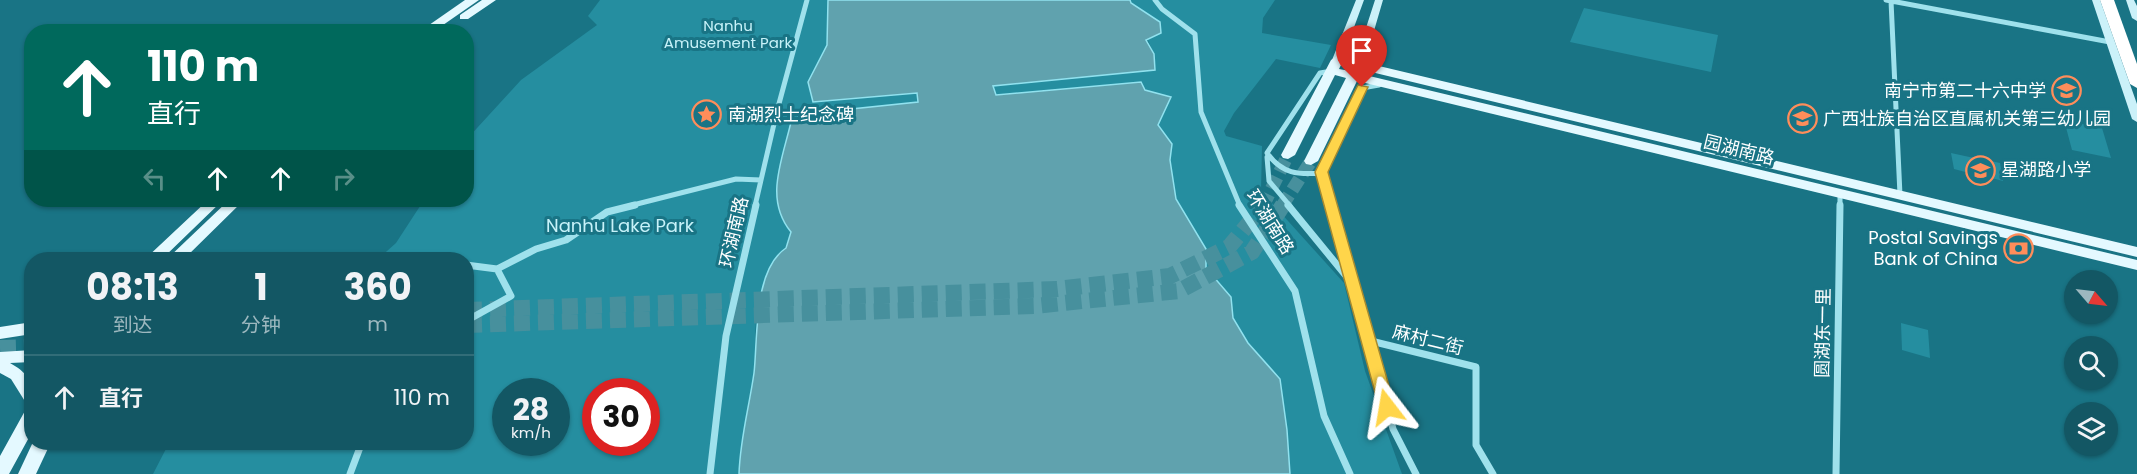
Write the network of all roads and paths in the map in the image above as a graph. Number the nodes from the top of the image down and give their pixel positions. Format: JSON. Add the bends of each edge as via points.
{"nodes":[{"id":1,"x":473,"y":0,"type":"edge"},
{"id":2,"x":489,"y":0,"type":"edge"},
{"id":3,"x":807,"y":0,"type":"edge"},
{"id":4,"x":1155,"y":0,"type":"edge"},
{"id":5,"x":1360,"y":0,"type":"edge"},
{"id":6,"x":1379,"y":0,"type":"edge"},
{"id":7,"x":1888,"y":0,"type":"edge"},
{"id":8,"x":2096,"y":0,"type":"edge"},
{"id":9,"x":2107,"y":0,"type":"edge"},
{"id":10,"x":2119,"y":0,"type":"edge"},
{"id":11,"x":2130,"y":0,"type":"edge"},
{"id":12,"x":2137,"y":18,"type":"edge"},
{"id":13,"x":436,"y":24,"type":"edge"},
{"id":14,"x":454,"y":24,"type":"edge"},
{"id":15,"x":2112,"y":35,"type":"junction"},
{"id":16,"x":2137,"y":47,"type":"edge"},
{"id":17,"x":1335,"y":65,"type":"junction"},
{"id":18,"x":1356,"y":70,"type":"junction"},
{"id":19,"x":2137,"y":84,"type":"edge"},
{"id":20,"x":1394,"y":85,"type":"junction"},
{"id":21,"x":2137,"y":120,"type":"edge"},
{"id":22,"x":1267,"y":153,"type":"junction"},
{"id":23,"x":1288,"y":155,"type":"tunnel mouth"},
{"id":24,"x":1311,"y":161,"type":"tunnel mouth"},
{"id":25,"x":1322,"y":172,"type":"junction"},
{"id":26,"x":761,"y":180,"type":"junction"},
{"id":27,"x":1840,"y":193,"type":"junction"},
{"id":28,"x":1900,"y":195,"type":"junction"},
{"id":29,"x":209,"y":207,"type":"edge"},
{"id":30,"x":230,"y":207,"type":"edge"},
{"id":31,"x":161,"y":252,"type":"edge"},
{"id":32,"x":182,"y":252,"type":"edge"},
{"id":33,"x":2137,"y":252,"type":"edge"},
{"id":34,"x":2137,"y":265,"type":"edge"},
{"id":35,"x":474,"y":266,"type":"edge"},
{"id":36,"x":497,"y":269,"type":"junction"},
{"id":37,"x":1350,"y":280,"type":"junction"},
{"id":38,"x":474,"y":317,"type":"edge"},
{"id":39,"x":24,"y":329,"type":"edge"},
{"id":40,"x":0,"y":333,"type":"edge"},
{"id":41,"x":1371,"y":341,"type":"junction"},
{"id":42,"x":24,"y":356,"type":"edge"},
{"id":43,"x":0,"y":358,"type":"edge"},
{"id":44,"x":0,"y":365,"type":"edge"},
{"id":45,"x":24,"y":386,"type":"edge"},
{"id":46,"x":24,"y":429,"type":"edge"},
{"id":47,"x":38,"y":450,"type":"edge"},
{"id":48,"x":359,"y":450,"type":"edge"},
{"id":49,"x":0,"y":474,"type":"edge"},
{"id":50,"x":27,"y":474,"type":"edge"},
{"id":51,"x":350,"y":474,"type":"edge"},
{"id":52,"x":710,"y":474,"type":"edge"},
{"id":53,"x":1350,"y":474,"type":"edge"},
{"id":54,"x":1416,"y":474,"type":"edge"},
{"id":55,"x":1493,"y":474,"type":"edge"},
{"id":56,"x":1836,"y":474,"type":"edge"}],
"edges":[{"from":1,"to":13,"type":"main road"},
{"from":2,"to":14,"type":"main road"},
{"from":3,"to":26,"type":"street","name":"环湖南路"},
{"from":4,"to":53,"type":"street","name":"环湖南路","via":[[1195,34],[1201,112],[1244,214],[1295,291],[1324,416]]},
{"from":5,"to":17,"type":"street"},
{"from":6,"to":18,"type":"street"},
{"from":7,"to":15,"type":"street"},
{"from":7,"to":28,"type":"street"},
{"from":8,"to":15,"type":"street"},
{"from":9,"to":15,"type":"highway"},
{"from":10,"to":16,"type":"highway"},
{"from":11,"to":12,"type":"street"},
{"from":15,"to":19,"type":"highway"},
{"from":15,"to":21,"type":"street"},
{"from":17,"to":18,"type":"main road","name":"园湖南路"},
{"from":17,"to":22,"type":"street","via":[[1320,73]]},
{"from":17,"to":23,"type":"main road"},
{"from":18,"to":20,"type":"main road","name":"园湖南路"},
{"from":18,"to":24,"type":"main road"},
{"from":18,"to":28,"type":"main road","name":"园湖南路"},
{"from":20,"to":25,"type":"street","via":[[1362,87]]},
{"from":20,"to":27,"type":"main road","name":"园湖南路"},
{"from":22,"to":25,"type":"street","via":[[1275,166],[1293,175]]},
{"from":22,"to":37,"type":"street","via":[[1269,181]]},
{"from":25,"to":37,"type":"street"},
{"from":26,"to":36,"type":"street","via":[[736,179],[607,212],[566,240],[536,249]]},
{"from":26,"to":52,"type":"street","name":"环湖南路","via":[[726,336]]},
{"from":27,"to":34,"type":"main road","name":"园湖南路"},
{"from":27,"to":56,"type":"street","name":"圆湖东一里"},
{"from":28,"to":33,"type":"main road","name":"园湖南路"},
{"from":29,"to":31,"type":"main road"},
{"from":30,"to":32,"type":"main road"},
{"from":35,"to":36,"type":"street"},
{"from":36,"to":38,"type":"street","via":[[511,296]]},
{"from":37,"to":41,"type":"street"},
{"from":39,"to":40,"type":"main road"},
{"from":41,"to":54,"type":"street","via":[[1393,429]]},
{"from":41,"to":55,"type":"street","name":"麻村二街","via":[[1476,367],[1476,445]]},
{"from":42,"to":43,"type":"main road"},
{"from":44,"to":45,"type":"main road","via":[[17,375]]},
{"from":46,"to":49,"type":"main road"},
{"from":47,"to":50,"type":"main road"},
{"from":48,"to":51,"type":"street"}]}
